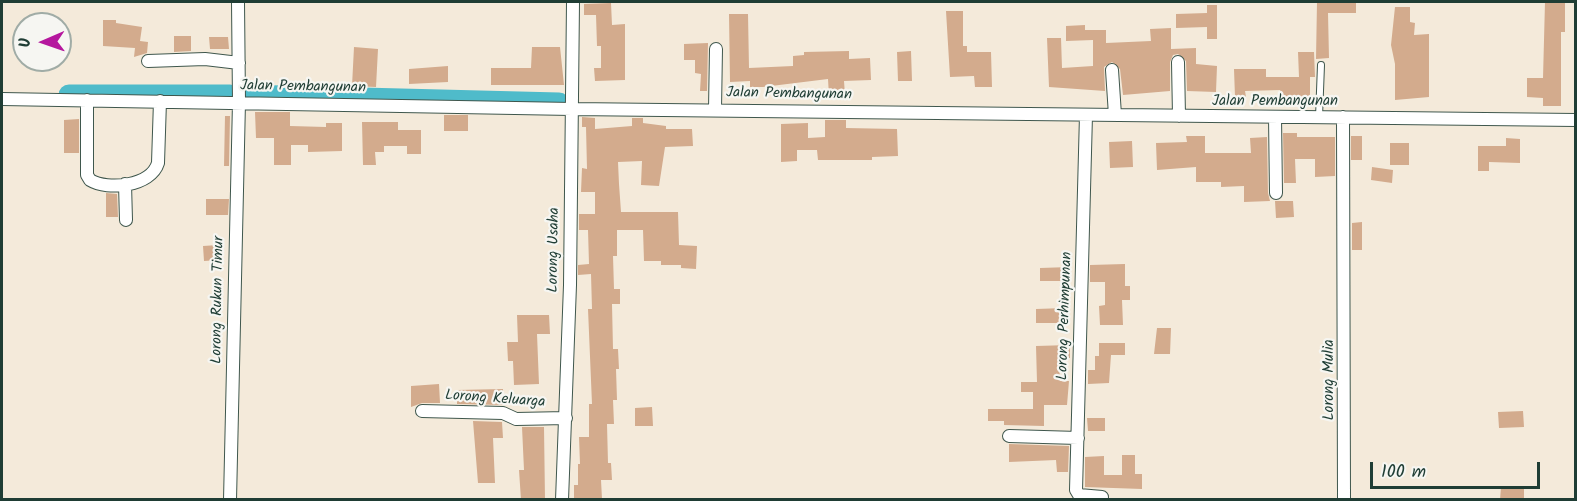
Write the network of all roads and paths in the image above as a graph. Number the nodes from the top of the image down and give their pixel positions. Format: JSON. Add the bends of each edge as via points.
{"nodes":[{"id":1,"x":238,"y":2,"type":"edge"},
{"id":2,"x":573,"y":2,"type":"edge"},
{"id":3,"x":716,"y":49,"type":"dead end"},
{"id":4,"x":148,"y":61,"type":"dead end"},
{"id":5,"x":1178,"y":62,"type":"dead end"},
{"id":6,"x":239,"y":63,"type":"junction"},
{"id":7,"x":1321,"y":65,"type":"dead end"},
{"id":8,"x":1112,"y":70,"type":"dead end"},
{"id":9,"x":2,"y":99,"type":"edge"},
{"id":10,"x":87,"y":100,"type":"junction"},
{"id":11,"x":160,"y":101,"type":"junction"},
{"id":12,"x":239,"y":102,"type":"junction"},
{"id":13,"x":572,"y":109,"type":"junction"},
{"id":14,"x":716,"y":109,"type":"junction"},
{"id":15,"x":1086,"y":115,"type":"junction"},
{"id":16,"x":1115,"y":115,"type":"junction"},
{"id":17,"x":1179,"y":116,"type":"junction"},
{"id":18,"x":1275,"y":117,"type":"junction"},
{"id":19,"x":1319,"y":117,"type":"junction"},
{"id":20,"x":1343,"y":117,"type":"junction"},
{"id":21,"x":1575,"y":120,"type":"edge"},
{"id":22,"x":125,"y":184,"type":"junction"},
{"id":23,"x":1276,"y":194,"type":"dead end"},
{"id":24,"x":126,"y":220,"type":"dead end"},
{"id":25,"x":422,"y":411,"type":"dead end"},
{"id":26,"x":566,"y":418,"type":"junction"},
{"id":27,"x":1009,"y":436,"type":"dead end"},
{"id":28,"x":1078,"y":438,"type":"junction"},
{"id":29,"x":1102,"y":497,"type":"dead end"},
{"id":30,"x":230,"y":500,"type":"edge"},
{"id":31,"x":562,"y":500,"type":"edge"},
{"id":32,"x":1344,"y":500,"type":"edge"}],
"edges":[{"from":1,"to":6,"type":"street","name":"Lorong Rukun Timur"},
{"from":2,"to":13,"type":"street","name":"Lorong Usaha"},
{"from":3,"to":14,"type":"street"},
{"from":4,"to":6,"type":"street","via":[[205,59]]},
{"from":5,"to":17,"type":"street"},
{"from":6,"to":12,"type":"street","name":"Lorong Rukun Timur"},
{"from":7,"to":19,"type":"lane"},
{"from":8,"to":16,"type":"street"},
{"from":9,"to":10,"type":"street","name":"Jalan Pembangunan"},
{"from":10,"to":11,"type":"street","name":"Jalan Pembangunan"},
{"from":10,"to":22,"type":"street","via":[[90,180]]},
{"from":11,"to":12,"type":"street","name":"Jalan Pembangunan"},
{"from":11,"to":22,"type":"street","via":[[157,167],[143,180]]},
{"from":12,"to":13,"type":"street","name":"Jalan Pembangunan"},
{"from":12,"to":30,"type":"street","name":"Lorong Rukun Timur"},
{"from":13,"to":14,"type":"street","name":"Jalan Pembangunan"},
{"from":13,"to":26,"type":"street","name":"Lorong Usaha"},
{"from":14,"to":15,"type":"street","name":"Jalan Pembangunan"},
{"from":15,"to":16,"type":"street","name":"Jalan Pembangunan"},
{"from":15,"to":28,"type":"street","name":"Lorong Perhimpunan"},
{"from":16,"to":17,"type":"street","name":"Jalan Pembangunan"},
{"from":17,"to":18,"type":"street","name":"Jalan Pembangunan"},
{"from":18,"to":19,"type":"street","name":"Jalan Pembangunan"},
{"from":18,"to":23,"type":"street"},
{"from":19,"to":20,"type":"street","name":"Jalan Pembangunan"},
{"from":20,"to":21,"type":"street","name":"Jalan Pembangunan"},
{"from":20,"to":32,"type":"street","name":"Lorong Mulia"},
{"from":22,"to":24,"type":"street"},
{"from":25,"to":26,"type":"street","name":"Lorong Keluarga","via":[[503,413],[516,419]]},
{"from":26,"to":31,"type":"street","name":"Lorong Usaha"},
{"from":27,"to":28,"type":"street"},
{"from":28,"to":29,"type":"street","name":"Lorong Perhimpunan","via":[[1077,493]]}]}
